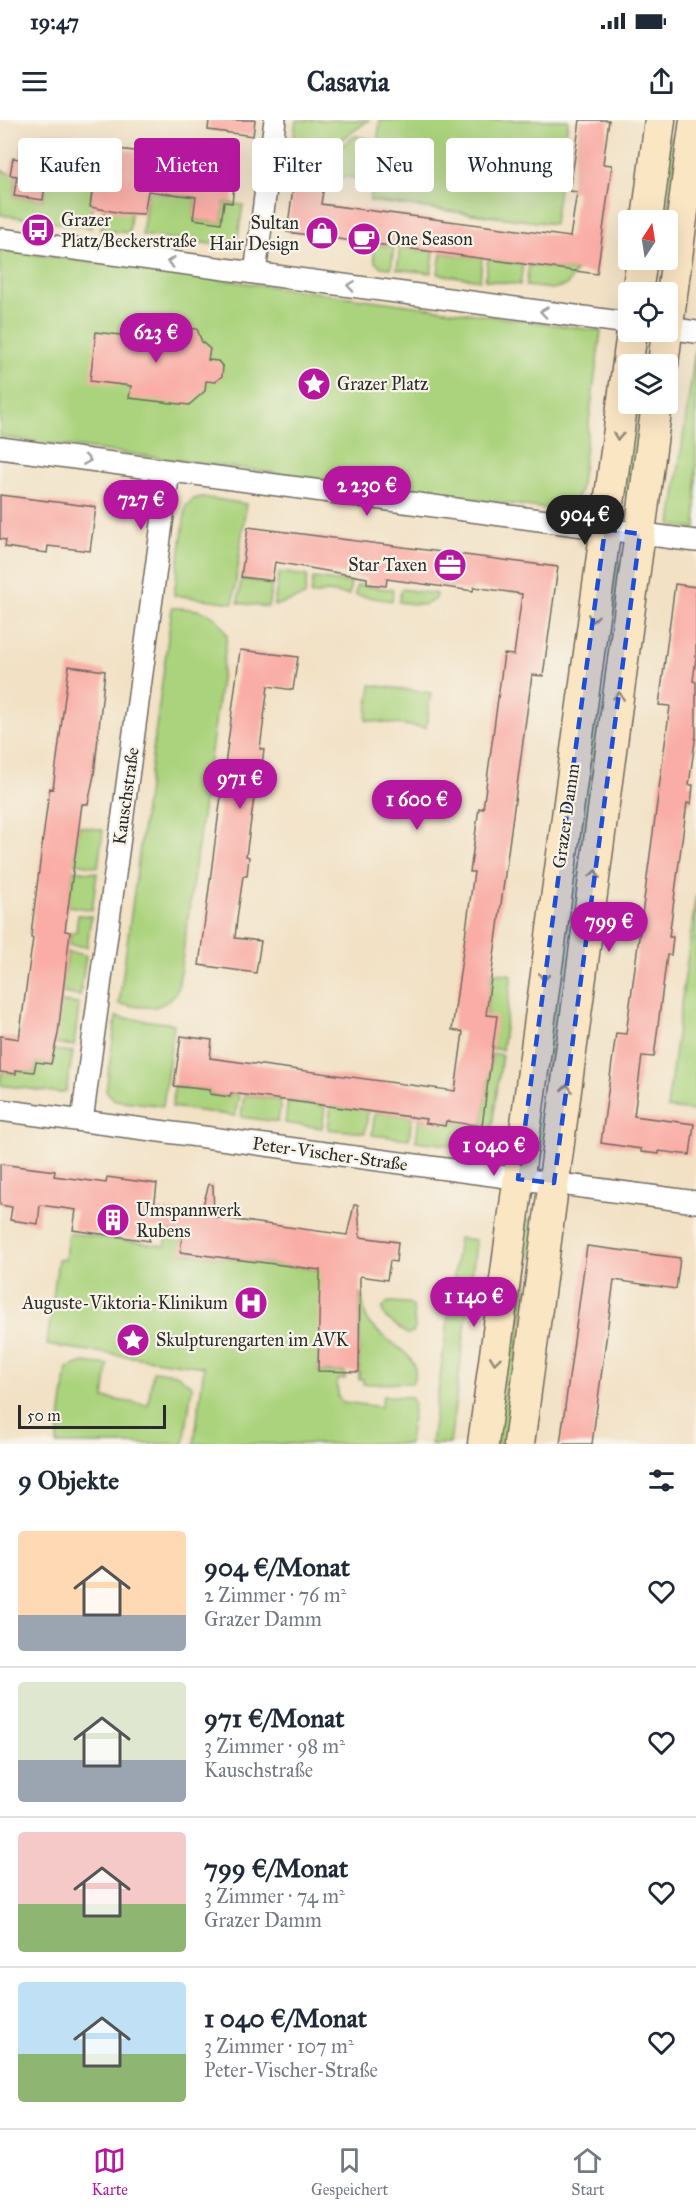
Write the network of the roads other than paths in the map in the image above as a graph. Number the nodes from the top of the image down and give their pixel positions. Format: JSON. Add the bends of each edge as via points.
{"nodes":[{"id":1,"x":275,"y":120,"type":"edge"},
{"id":2,"x":660,"y":120,"type":"edge"},
{"id":3,"x":695,"y":120,"type":"edge"},
{"id":4,"x":648,"y":210,"type":"edge"},
{"id":5,"x":0,"y":239,"type":"edge"},
{"id":6,"x":255,"y":273,"type":"junction"},
{"id":7,"x":673,"y":282,"type":"edge"},
{"id":8,"x":618,"y":322,"type":"edge"},
{"id":9,"x":678,"y":330,"type":"edge"},
{"id":10,"x":696,"y":332,"type":"edge"},
{"id":11,"x":631,"y":342,"type":"edge"},
{"id":12,"x":656,"y":414,"type":"edge"},
{"id":13,"x":0,"y":448,"type":"edge"},
{"id":14,"x":169,"y":471,"type":"junction"},
{"id":15,"x":605,"y":530,"type":"junction"},
{"id":16,"x":640,"y":534,"type":"junction"},
{"id":17,"x":696,"y":542,"type":"edge"},
{"id":18,"x":0,"y":1110,"type":"edge"},
{"id":19,"x":82,"y":1121,"type":"junction"},
{"id":20,"x":518,"y":1179,"type":"junction"},
{"id":21,"x":554,"y":1184,"type":"junction"},
{"id":22,"x":696,"y":1202,"type":"edge"},
{"id":23,"x":483,"y":1444,"type":"edge"},
{"id":24,"x":519,"y":1444,"type":"edge"}],
"edges":[{"from":1,"to":6,"type":"street"},
{"from":2,"to":4,"type":"main road"},
{"from":3,"to":7,"type":"main road"},
{"from":6,"to":5,"type":"street","one_way":true},
{"from":8,"to":6,"type":"street","one_way":true},
{"from":9,"to":10,"type":"street"},
{"from":11,"to":15,"type":"main road","name":"Grazer Damm","one_way":true},
{"from":12,"to":16,"type":"main road","name":"Grazer Damm"},
{"from":13,"to":14,"type":"street","one_way":true},
{"from":14,"to":15,"type":"street"},
{"from":14,"to":19,"type":"street","name":"Kauschstraße"},
{"from":15,"to":16,"type":"street"},
{"from":15,"to":20,"type":"main road","name":"Grazer Damm","one_way":true},
{"from":16,"to":17,"type":"street"},
{"from":21,"to":16,"type":"main road","name":"Grazer Damm","one_way":true},
{"from":18,"to":19,"type":"street","name":"Peter-Vischer-Straße"},
{"from":19,"to":20,"type":"street","name":"Peter-Vischer-Straße"},
{"from":20,"to":21,"type":"street","name":"Peter-Vischer-Straße"},
{"from":20,"to":23,"type":"main road","name":"Grazer Damm","one_way":true},
{"from":21,"to":22,"type":"street","name":"Peter-Vischer-Straße"},
{"from":21,"to":24,"type":"main road","name":"Grazer Damm"}]}
